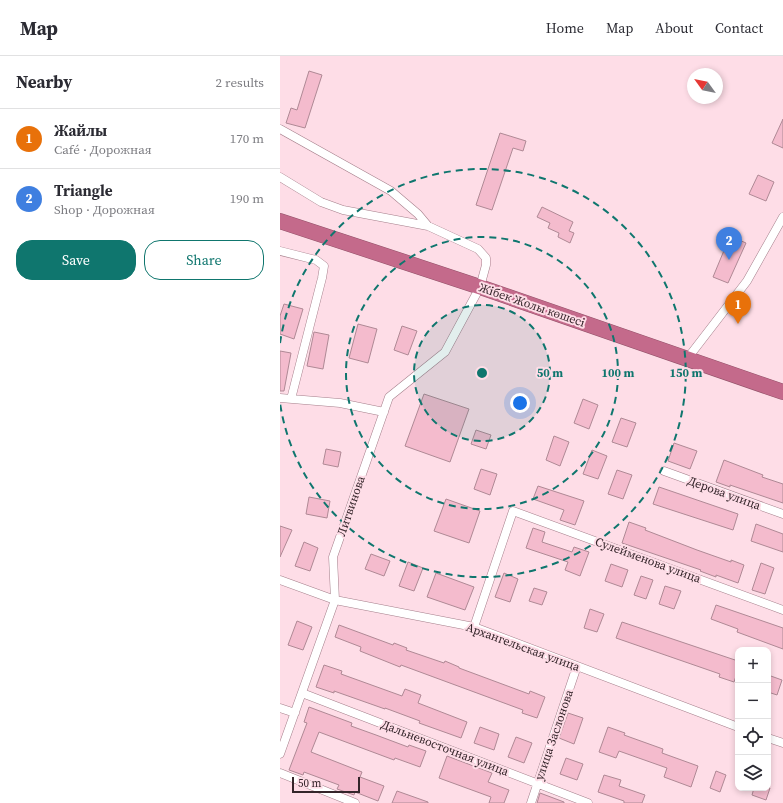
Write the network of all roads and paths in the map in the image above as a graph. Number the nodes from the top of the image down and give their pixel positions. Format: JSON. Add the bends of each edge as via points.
{"nodes":[{"id":1,"x":280,"y":129,"type":"edge"},
{"id":2,"x":280,"y":177,"type":"edge"},
{"id":3,"x":783,"y":217,"type":"edge"},
{"id":4,"x":280,"y":221,"type":"edge"},
{"id":5,"x":428,"y":226,"type":"junction"},
{"id":6,"x":280,"y":251,"type":"edge"},
{"id":7,"x":480,"y":287,"type":"junction"},
{"id":8,"x":688,"y":359,"type":"junction"},
{"id":9,"x":783,"y":392,"type":"edge"},
{"id":10,"x":280,"y":398,"type":"edge"},
{"id":11,"x":291,"y":399,"type":"junction"},
{"id":12,"x":384,"y":412,"type":"junction"},
{"id":13,"x":664,"y":471,"type":"dead end"},
{"id":14,"x":783,"y":514,"type":"edge"},
{"id":15,"x":280,"y":580,"type":"edge"},
{"id":16,"x":335,"y":600,"type":"junction"},
{"id":17,"x":783,"y":610,"type":"edge"},
{"id":18,"x":474,"y":627,"type":"junction"},
{"id":19,"x":577,"y":666,"type":"junction"},
{"id":20,"x":302,"y":693,"type":"junction"},
{"id":21,"x":280,"y":708,"type":"edge"},
{"id":22,"x":294,"y":713,"type":"junction"},
{"id":23,"x":735,"y":726,"type":"edge"},
{"id":24,"x":771,"y":739,"type":"edge"},
{"id":25,"x":783,"y":744,"type":"edge"},
{"id":26,"x":280,"y":754,"type":"edge"},
{"id":27,"x":280,"y":773,"type":"edge"},
{"id":28,"x":537,"y":784,"type":"junction"},
{"id":29,"x":355,"y":803,"type":"edge"},
{"id":30,"x":531,"y":803,"type":"edge"},
{"id":31,"x":588,"y":803,"type":"edge"}],
"edges":[{"from":1,"to":5,"type":"street","via":[[391,191]]},
{"from":2,"to":5,"type":"street","via":[[321,202],[343,210]]},
{"from":3,"to":8,"type":"street","via":[[747,281]]},
{"from":4,"to":7,"type":"highway","name":"Жібек Жолы көшесі"},
{"from":5,"to":7,"type":"street","name":"Литвинова","via":[[484,254],[486,265]]},
{"from":6,"to":11,"type":"street","via":[[316,260],[324,266]]},
{"from":7,"to":8,"type":"highway","name":"Жібек Жолы көшесі"},
{"from":7,"to":12,"type":"street","name":"Литвинова","via":[[445,352],[389,397]]},
{"from":8,"to":9,"type":"highway","name":"Жібек Жолы көшесі"},
{"from":10,"to":11,"type":"street"},
{"from":11,"to":12,"type":"street","via":[[340,403]]},
{"from":12,"to":16,"type":"street","name":"Литвинова","via":[[333,558]]},
{"from":13,"to":14,"type":"street","name":"Дерова улица"},
{"from":15,"to":16,"type":"street","name":"Архангельская улица"},
{"from":16,"to":18,"type":"street","name":"Архангельская улица"},
{"from":16,"to":20,"type":"street","name":"Литвинова"},
{"from":17,"to":18,"type":"street","name":"Сулейменова улица","via":[[513,511]]},
{"from":18,"to":19,"type":"street","name":"Архангельская улица"},
{"from":19,"to":23,"type":"street","name":"Архангельская улица"},
{"from":19,"to":28,"type":"street","name":"улица Заслонова"},
{"from":20,"to":22,"type":"street","name":"Литвинова"},
{"from":20,"to":28,"type":"street","name":"Дальневосточная улица"},
{"from":21,"to":22,"type":"street"},
{"from":22,"to":26,"type":"street","name":"Литвинова"},
{"from":24,"to":25,"type":"street"},
{"from":27,"to":29,"type":"street"},
{"from":28,"to":30,"type":"street","name":"улица Заслонова"},
{"from":28,"to":31,"type":"street","name":"Дальневосточная улица"}]}
